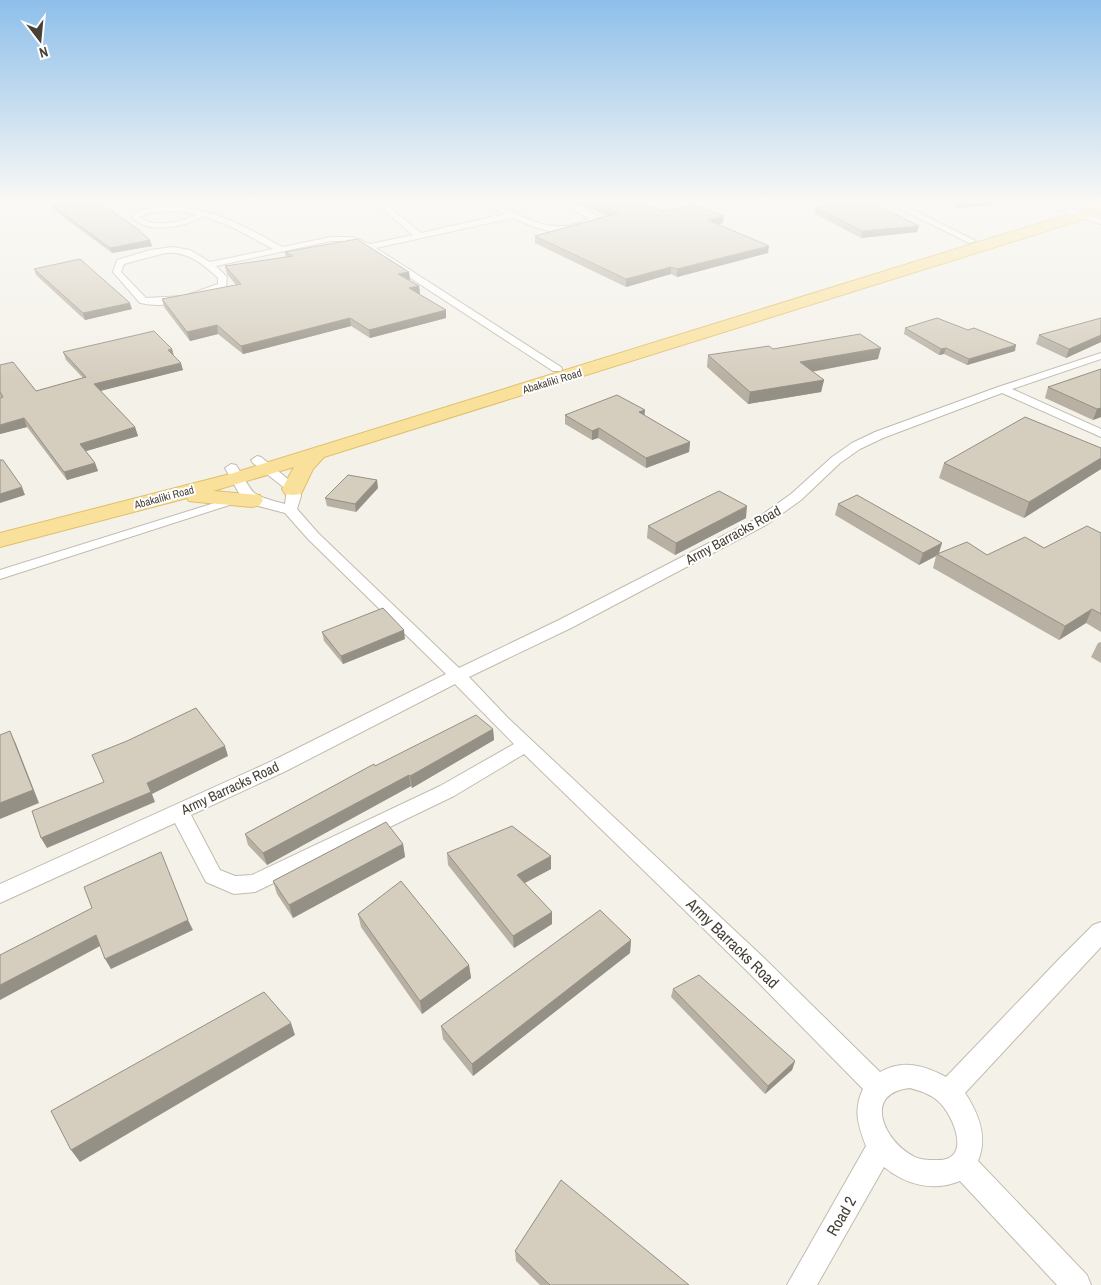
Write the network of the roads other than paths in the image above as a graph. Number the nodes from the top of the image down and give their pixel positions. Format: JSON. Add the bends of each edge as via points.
{"nodes":[{"id":1,"x":128,"y":259,"type":"edge"},
{"id":2,"x":197,"y":259,"type":"edge"},
{"id":3,"x":237,"y":259,"type":"edge"},
{"id":4,"x":387,"y":259,"type":"edge"},
{"id":5,"x":914,"y":259,"type":"edge"},
{"id":6,"x":937,"y":259,"type":"edge"},
{"id":7,"x":208,"y":265,"type":"junction"},
{"id":8,"x":1101,"y":356,"type":"edge"},
{"id":9,"x":557,"y":369,"type":"junction"},
{"id":10,"x":1002,"y":389,"type":"junction"},
{"id":11,"x":1101,"y":433,"type":"edge"},
{"id":12,"x":317,"y":453,"type":"junction"},
{"id":13,"x":262,"y":464,"type":"junction"},
{"id":14,"x":234,"y":473,"type":"junction"},
{"id":15,"x":293,"y":489,"type":"junction"},
{"id":16,"x":169,"y":495,"type":"junction"},
{"id":17,"x":246,"y":500,"type":"junction"},
{"id":18,"x":290,"y":510,"type":"junction"},
{"id":19,"x":0,"y":526,"type":"edge"},
{"id":20,"x":0,"y":540,"type":"edge"},
{"id":21,"x":0,"y":576,"type":"edge"},
{"id":22,"x":458,"y":676,"type":"junction"},
{"id":23,"x":526,"y":746,"type":"junction"},
{"id":24,"x":179,"y":812,"type":"junction"},
{"id":25,"x":0,"y":894,"type":"edge"},
{"id":26,"x":1101,"y":932,"type":"edge"},
{"id":27,"x":878,"y":1087,"type":"junction"},
{"id":28,"x":948,"y":1093,"type":"junction"},
{"id":29,"x":881,"y":1146,"type":"junction"},
{"id":30,"x":962,"y":1164,"type":"junction"},
{"id":31,"x":801,"y":1285,"type":"edge"},
{"id":32,"x":1077,"y":1285,"type":"edge"}],
"edges":[{"from":1,"to":7,"type":"street","via":[[120,262],[117,272],[143,300],[158,302],[191,296],[223,285],[222,277]]},
{"from":2,"to":7,"type":"street"},
{"from":3,"to":7,"type":"street"},
{"from":4,"to":9,"type":"street"},
{"from":5,"to":9,"type":"main road","name":"Abakaliki Road"},
{"from":6,"to":12,"type":"main road","name":"Abakaliki Road"},
{"from":8,"to":10,"type":"street","name":"Army Barracks Road"},
{"from":9,"to":13,"type":"main road","name":"Abakaliki Road"},
{"from":10,"to":11,"type":"street"},
{"from":10,"to":22,"type":"street","name":"Army Barracks Road","via":[[856,446],[761,522]]},
{"from":12,"to":13,"type":"main road","name":"Abakaliki Road"},
{"from":12,"to":15,"type":"main road","via":[[308,460]]},
{"from":13,"to":14,"type":"main road","name":"Abakaliki Road"},
{"from":13,"to":15,"type":"street"},
{"from":14,"to":16,"type":"main road","name":"Abakaliki Road"},
{"from":14,"to":17,"type":"street"},
{"from":14,"to":19,"type":"main road","name":"Abakaliki Road"},
{"from":15,"to":18,"type":"street"},
{"from":16,"to":17,"type":"main road"},
{"from":16,"to":20,"type":"main road","name":"Abakaliki Road"},
{"from":17,"to":18,"type":"street"},
{"from":17,"to":21,"type":"street"},
{"from":18,"to":22,"type":"street","name":"Army Barracks Road"},
{"from":22,"to":23,"type":"street","name":"Army Barracks Road"},
{"from":22,"to":24,"type":"street","name":"Army Barracks Road","via":[[280,766]]},
{"from":23,"to":24,"type":"street","via":[[438,796],[256,883],[234,885],[213,876]]},
{"from":23,"to":27,"type":"street","name":"Army Barracks Road","via":[[755,964]]},
{"from":24,"to":25,"type":"street","name":"Army Barracks Road"},
{"from":26,"to":28,"type":"street"},
{"from":27,"to":28,"type":"street","via":[[892,1078],[910,1076],[930,1081]]},
{"from":27,"to":29,"type":"street","via":[[871,1100],[869,1114],[872,1131]]},
{"from":28,"to":30,"type":"street","via":[[962,1110],[970,1129],[970,1148]]},
{"from":29,"to":30,"type":"street","via":[[896,1162],[932,1176],[949,1173]]},
{"from":29,"to":31,"type":"street","name":"Road 2"},
{"from":30,"to":32,"type":"street"}]}
